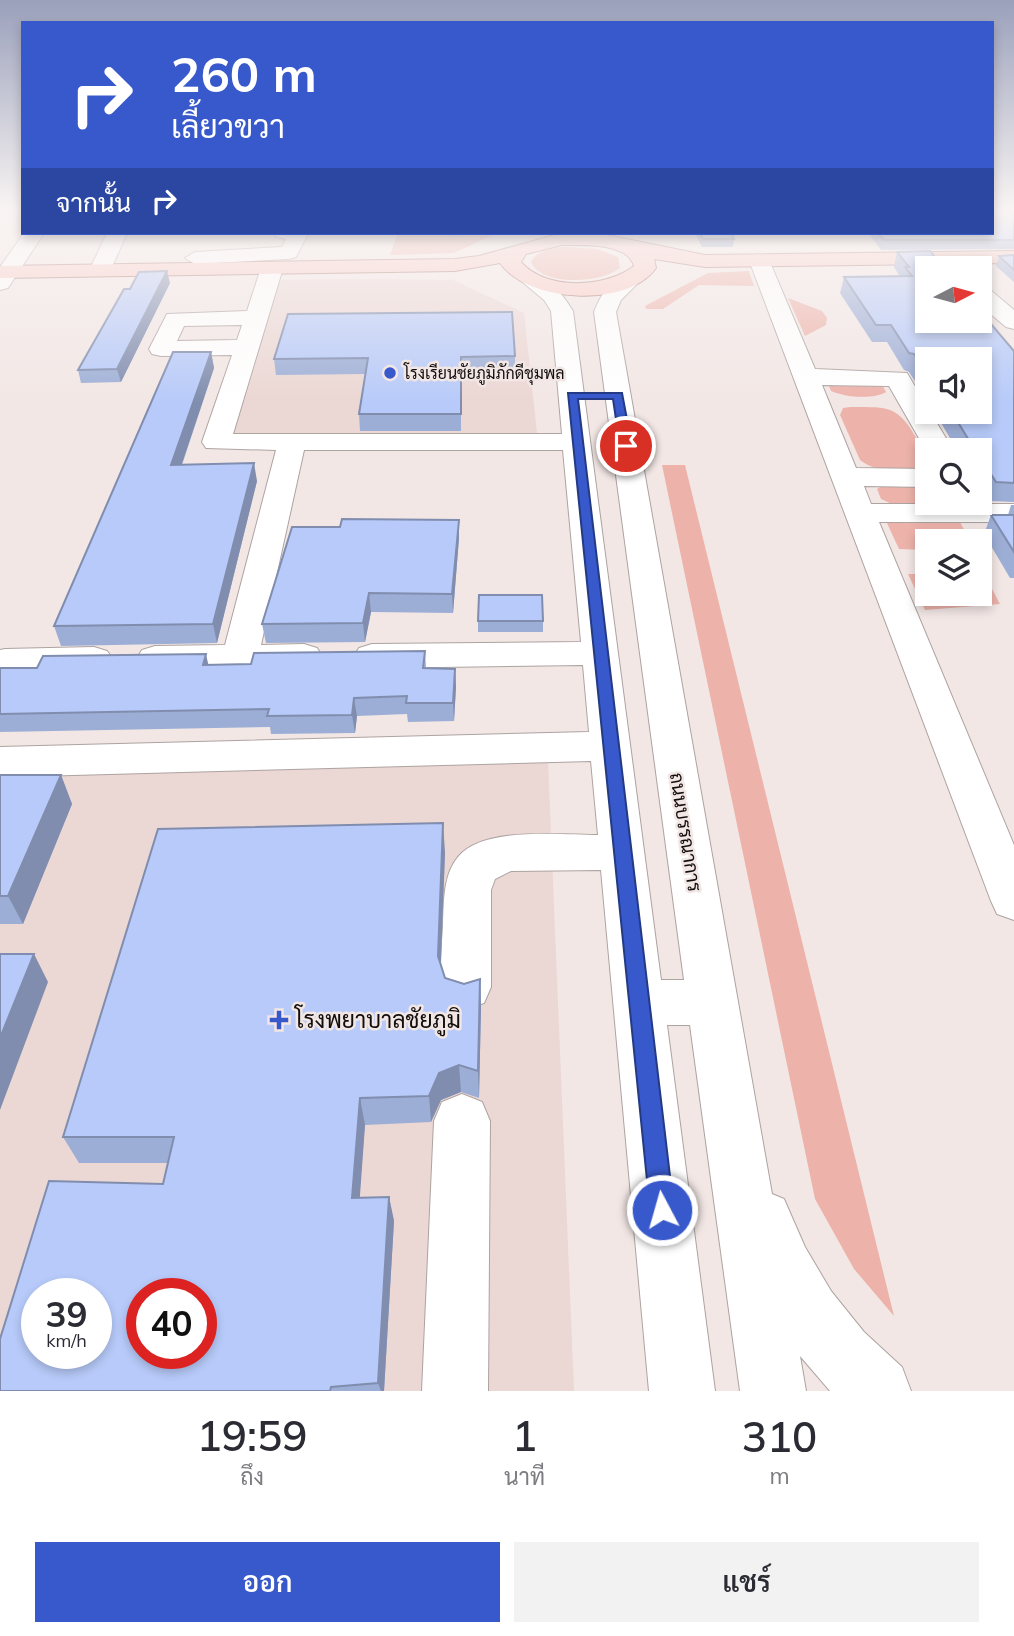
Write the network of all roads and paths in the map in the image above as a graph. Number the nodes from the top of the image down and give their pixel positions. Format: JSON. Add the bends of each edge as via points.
{"nodes":[{"id":1,"x":43,"y":274,"type":"edge"},
{"id":2,"x":270,"y":274,"type":"edge"},
{"id":3,"x":540,"y":274,"type":"edge"},
{"id":4,"x":549,"y":274,"type":"edge"},
{"id":5,"x":603,"y":274,"type":"edge"},
{"id":6,"x":617,"y":274,"type":"edge"},
{"id":7,"x":769,"y":274,"type":"edge"},
{"id":8,"x":3,"y":276,"type":"edge"},
{"id":9,"x":992,"y":303,"type":"edge"},
{"id":10,"x":255,"y":318,"type":"junction"},
{"id":11,"x":1014,"y":322,"type":"edge"},
{"id":12,"x":246,"y":347,"type":"junction"},
{"id":13,"x":810,"y":389,"type":"junction"},
{"id":14,"x":572,"y":395,"type":"junction"},
{"id":15,"x":618,"y":396,"type":"junction"},
{"id":16,"x":932,"y":438,"type":"edge"},
{"id":17,"x":292,"y":442,"type":"junction"},
{"id":18,"x":577,"y":442,"type":"junction"},
{"id":19,"x":845,"y":477,"type":"junction"},
{"id":20,"x":915,"y":478,"type":"edge"},
{"id":21,"x":992,"y":510,"type":"edge"},
{"id":22,"x":915,"y":511,"type":"edge"},
{"id":23,"x":859,"y":513,"type":"junction"},
{"id":24,"x":1014,"y":513,"type":"edge"},
{"id":25,"x":646,"y":574,"type":"junction"},
{"id":26,"x":592,"y":575,"type":"junction"},
{"id":27,"x":601,"y":653,"type":"junction"},
{"id":28,"x":240,"y":657,"type":"junction"},
{"id":29,"x":5,"y":661,"type":"dead end"},
{"id":30,"x":611,"y":746,"type":"junction"},
{"id":31,"x":0,"y":762,"type":"edge"},
{"id":32,"x":623,"y":852,"type":"junction"},
{"id":33,"x":1014,"y":901,"type":"edge"},
{"id":34,"x":466,"y":987,"type":"edge"},
{"id":35,"x":713,"y":1002,"type":"junction"},
{"id":36,"x":639,"y":1003,"type":"junction"},
{"id":37,"x":462,"y":1121,"type":"dead end"},
{"id":38,"x":734,"y":1132,"type":"junction"},
{"id":39,"x":455,"y":1391,"type":"edge"},
{"id":40,"x":682,"y":1391,"type":"edge"},
{"id":41,"x":773,"y":1391,"type":"edge"},
{"id":42,"x":878,"y":1391,"type":"edge"}],
"edges":[{"from":1,"to":8,"type":"main road"},
{"from":2,"to":10,"type":"street"},
{"from":3,"to":14,"type":"street","via":[[562,311]]},
{"from":4,"to":5,"type":"main road","via":[[564,288],[587,289]]},
{"from":6,"to":15,"type":"street","name":"ถนนบรรณาการ","via":[[605,312]]},
{"from":7,"to":13,"type":"street"},
{"from":9,"to":11,"type":"street"},
{"from":10,"to":12,"type":"street"},
{"from":10,"to":12,"type":"street","via":[[175,319],[162,349]]},
{"from":12,"to":17,"type":"street","via":[[216,442]]},
{"from":13,"to":16,"type":"street","via":[[912,402]]},
{"from":13,"to":19,"type":"street"},
{"from":14,"to":15,"type":"street"},
{"from":14,"to":18,"type":"street"},
{"from":15,"to":25,"type":"street","name":"ถนนบรรณาการ"},
{"from":17,"to":18,"type":"street"},
{"from":17,"to":28,"type":"street"},
{"from":18,"to":26,"type":"street"},
{"from":19,"to":20,"type":"street"},
{"from":19,"to":23,"type":"street"},
{"from":21,"to":24,"type":"street"},
{"from":22,"to":23,"type":"street"},
{"from":23,"to":33,"type":"street"},
{"from":25,"to":26,"type":"street"},
{"from":25,"to":35,"type":"street","name":"ถนนบรรณาการ"},
{"from":26,"to":27,"type":"street"},
{"from":27,"to":28,"type":"street"},
{"from":27,"to":30,"type":"street"},
{"from":28,"to":29,"type":"street"},
{"from":30,"to":31,"type":"street"},
{"from":30,"to":32,"type":"street"},
{"from":32,"to":34,"type":"street","via":[[498,855],[475,868],[468,890]]},
{"from":32,"to":36,"type":"street"},
{"from":35,"to":36,"type":"street"},
{"from":35,"to":38,"type":"street","name":"ถนนบรรณาการ"},
{"from":36,"to":40,"type":"street"},
{"from":37,"to":39,"type":"street"},
{"from":38,"to":41,"type":"street","name":"ถนนบรรณาการ"},
{"from":38,"to":42,"type":"street","via":[[776,1259],[815,1325],[853,1370]]}]}
